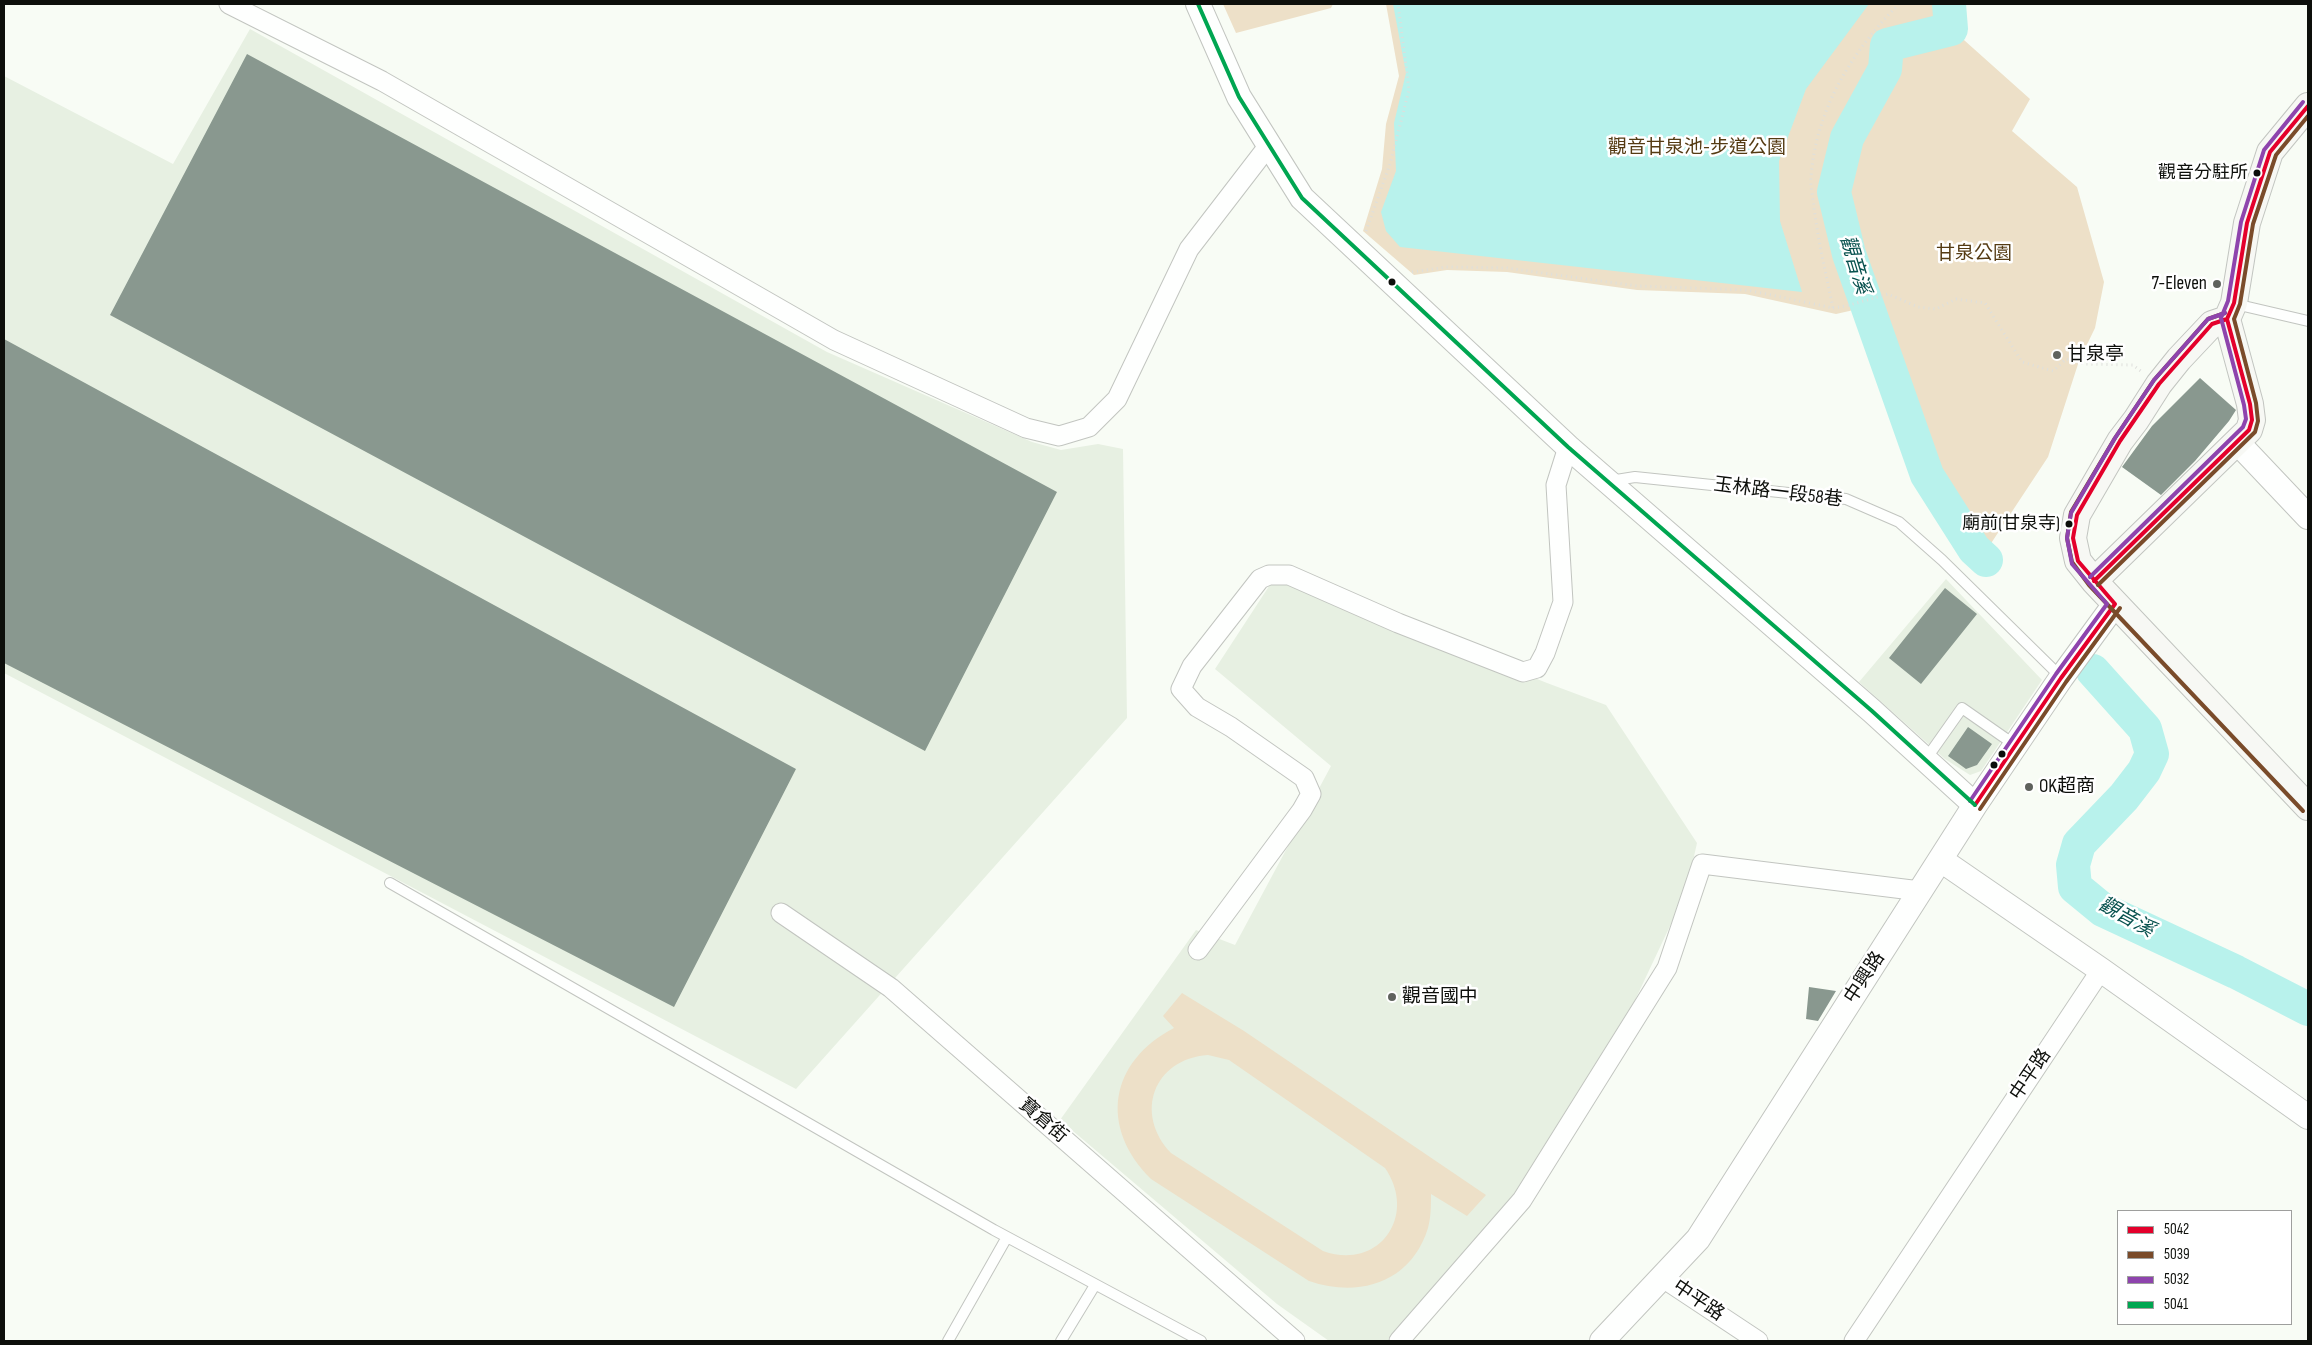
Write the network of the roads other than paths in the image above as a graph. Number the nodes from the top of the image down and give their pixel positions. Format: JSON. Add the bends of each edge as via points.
{"nodes":[{"id":1,"x":229,"y":4,"type":"edge"},
{"id":2,"x":1198,"y":4,"type":"edge"},
{"id":3,"x":2308,"y":106,"type":"edge"},
{"id":4,"x":1269,"y":145,"type":"junction"},
{"id":5,"x":2230,"y":311,"type":"junction"},
{"id":6,"x":2308,"y":321,"type":"edge"},
{"id":7,"x":2237,"y":442,"type":"junction"},
{"id":8,"x":1568,"y":447,"type":"junction"},
{"id":9,"x":1608,"y":481,"type":"junction"},
{"id":10,"x":2308,"y":516,"type":"edge"},
{"id":11,"x":2094,"y":581,"type":"junction"},
{"id":12,"x":2115,"y":604,"type":"junction"},
{"id":13,"x":2061,"y":678,"type":"junction"},
{"id":14,"x":2016,"y":746,"type":"junction"},
{"id":15,"x":1926,"y":759,"type":"junction"},
{"id":16,"x":2304,"y":796,"type":"edge"},
{"id":17,"x":1975,"y":805,"type":"junction"},
{"id":18,"x":1941,"y":860,"type":"junction"},
{"id":19,"x":390,"y":883,"type":"dead end"},
{"id":20,"x":1920,"y":891,"type":"junction"},
{"id":21,"x":781,"y":913,"type":"dead end"},
{"id":22,"x":1198,"y":950,"type":"dead end"},
{"id":23,"x":2101,"y":970,"type":"junction"},
{"id":24,"x":2308,"y":1117,"type":"edge"},
{"id":25,"x":1007,"y":1237,"type":"junction"},
{"id":26,"x":1663,"y":1278,"type":"junction"},
{"id":27,"x":1095,"y":1285,"type":"junction"},
{"id":28,"x":948,"y":1341,"type":"edge"},
{"id":29,"x":1061,"y":1341,"type":"edge"},
{"id":30,"x":1200,"y":1341,"type":"edge"},
{"id":31,"x":1295,"y":1341,"type":"edge"},
{"id":32,"x":1399,"y":1341,"type":"edge"},
{"id":33,"x":1602,"y":1341,"type":"edge"},
{"id":34,"x":1758,"y":1341,"type":"edge"},
{"id":35,"x":1854,"y":1341,"type":"edge"}],
"edges":[{"from":1,"to":4,"type":"street","via":[[382,81],[834,340],[1026,428],[1058,436],[1089,427],[1117,399],[1189,250]]},
{"from":2,"to":4,"type":"street","via":[[1239,97]]},
{"from":3,"to":5,"type":"main road","via":[[2270,152],[2247,223]]},
{"from":4,"to":8,"type":"street","via":[[1302,198]]},
{"from":5,"to":6,"type":"lane"},
{"from":5,"to":7,"type":"main road","via":[[2252,420],[2249,430]]},
{"from":5,"to":11,"type":"main road","via":[[2212,324],[2159,384],[2120,441],[2077,515],[2072,538],[2078,560]]},
{"from":7,"to":10,"type":"street"},
{"from":7,"to":11,"type":"main road"},
{"from":8,"to":9,"type":"street"},
{"from":8,"to":22,"type":"street","via":[[1556,485],[1563,602],[1537,668],[1522,672],[1398,623],[1308,582],[1279,574],[1260,579],[1192,666],[1181,689],[1186,697],[1304,778],[1311,794]]},
{"from":9,"to":13,"type":"lane","name":"玉林路一段58巷","via":[[1635,477],[1846,499],[1890,518],[1899,522],[1942,560]]},
{"from":9,"to":15,"type":"street"},
{"from":11,"to":12,"type":"main road"},
{"from":12,"to":13,"type":"street","name":"中興路"},
{"from":12,"to":16,"type":"main road"},
{"from":13,"to":14,"type":"street","name":"中興路"},
{"from":14,"to":15,"type":"lane","via":[[1962,708]]},
{"from":14,"to":17,"type":"street","name":"中興路"},
{"from":15,"to":17,"type":"street"},
{"from":17,"to":18,"type":"street","name":"中興路"},
{"from":18,"to":20,"type":"street","name":"中興路"},
{"from":18,"to":23,"type":"street"},
{"from":19,"to":25,"type":"lane"},
{"from":20,"to":26,"type":"street","name":"中興路","via":[[1698,1239]]},
{"from":20,"to":32,"type":"street","via":[[1702,864],[1667,968],[1522,1200]]},
{"from":21,"to":31,"type":"street","name":"寶倉街","via":[[891,988]]},
{"from":23,"to":24,"type":"street"},
{"from":23,"to":35,"type":"street","name":"中平路"},
{"from":25,"to":27,"type":"lane"},
{"from":25,"to":28,"type":"lane"},
{"from":26,"to":33,"type":"street","name":"中興路"},
{"from":26,"to":34,"type":"street","name":"中平路"},
{"from":27,"to":29,"type":"lane"},
{"from":27,"to":30,"type":"lane"}]}
